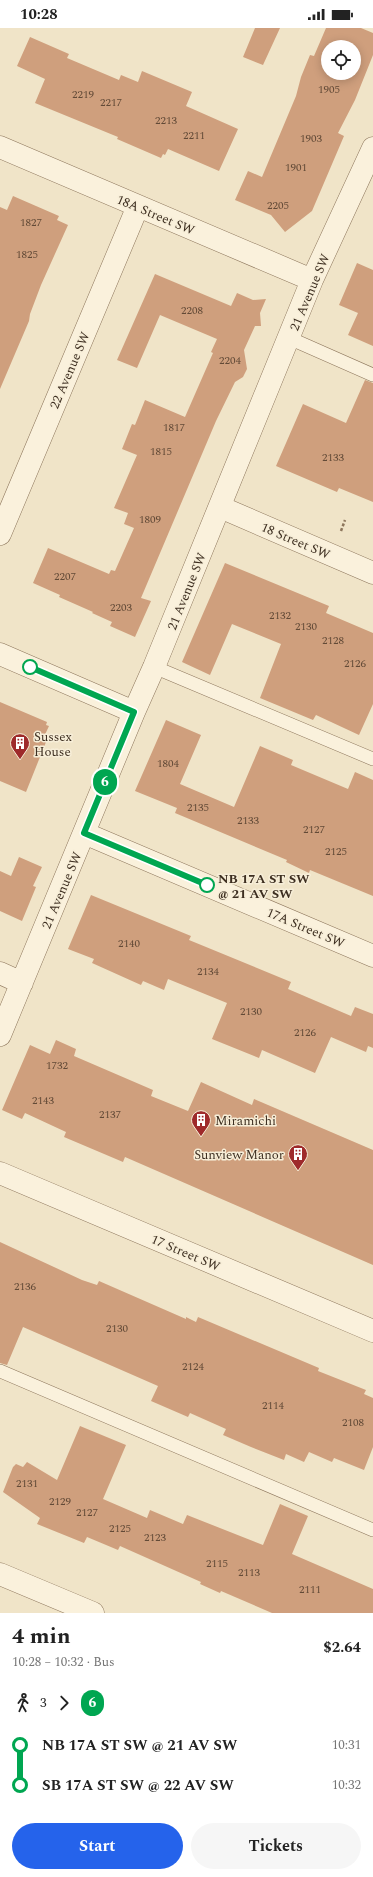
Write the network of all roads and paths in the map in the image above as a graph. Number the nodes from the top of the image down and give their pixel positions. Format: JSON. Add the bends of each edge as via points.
{"nodes":[{"id":1,"x":0,"y":147,"type":"edge"},
{"id":2,"x":373,"y":148,"type":"edge"},
{"id":3,"x":365,"y":187,"type":"edge"},
{"id":4,"x":138,"y":206,"type":"junction"},
{"id":5,"x":312,"y":280,"type":"junction"},
{"id":6,"x":290,"y":338,"type":"junction"},
{"id":7,"x":373,"y":374,"type":"edge"},
{"id":8,"x":220,"y":507,"type":"junction"},
{"id":9,"x":345,"y":520,"type":"dead end"},
{"id":10,"x":341,"y":532,"type":"dead end"},
{"id":11,"x":0,"y":534,"type":"edge"},
{"id":12,"x":373,"y":573,"type":"edge"},
{"id":13,"x":0,"y":654,"type":"edge"},
{"id":14,"x":154,"y":667,"type":"junction"},
{"id":15,"x":134,"y":712,"type":"junction"},
{"id":16,"x":373,"y":759,"type":"edge"},
{"id":17,"x":84,"y":833,"type":"junction"},
{"id":18,"x":373,"y":956,"type":"edge"},
{"id":19,"x":0,"y":973,"type":"edge"},
{"id":20,"x":22,"y":982,"type":"junction"},
{"id":21,"x":0,"y":1035,"type":"edge"},
{"id":22,"x":0,"y":1173,"type":"edge"},
{"id":23,"x":373,"y":1331,"type":"edge"},
{"id":24,"x":0,"y":1370,"type":"edge"},
{"id":25,"x":373,"y":1530,"type":"edge"},
{"id":26,"x":0,"y":1574,"type":"edge"},
{"id":27,"x":93,"y":1613,"type":"edge"}],
"edges":[{"from":1,"to":4,"type":"street","name":"18A Street SW"},
{"from":2,"to":3,"type":"street","name":"21 Avenue SW"},
{"from":3,"to":5,"type":"street","name":"21 Avenue SW"},
{"from":4,"to":5,"type":"street","name":"18A Street SW"},
{"from":4,"to":11,"type":"street","name":"22 Avenue SW"},
{"from":5,"to":6,"type":"street","name":"21 Avenue SW"},
{"from":6,"to":7,"type":"lane"},
{"from":6,"to":8,"type":"street","name":"21 Avenue SW"},
{"from":8,"to":12,"type":"street","name":"18 Street SW"},
{"from":8,"to":14,"type":"street","name":"21 Avenue SW"},
{"from":9,"to":10,"type":"path"},
{"from":13,"to":15,"type":"street"},
{"from":14,"to":15,"type":"street","name":"21 Avenue SW"},
{"from":14,"to":16,"type":"lane"},
{"from":15,"to":17,"type":"street","name":"21 Avenue SW"},
{"from":17,"to":18,"type":"street","name":"17A Street SW"},
{"from":17,"to":20,"type":"street","name":"21 Avenue SW"},
{"from":19,"to":20,"type":"street"},
{"from":20,"to":21,"type":"street","name":"21 Avenue SW"},
{"from":22,"to":23,"type":"street","name":"17 Street SW"},
{"from":24,"to":25,"type":"lane"},
{"from":26,"to":27,"type":"street"}]}
